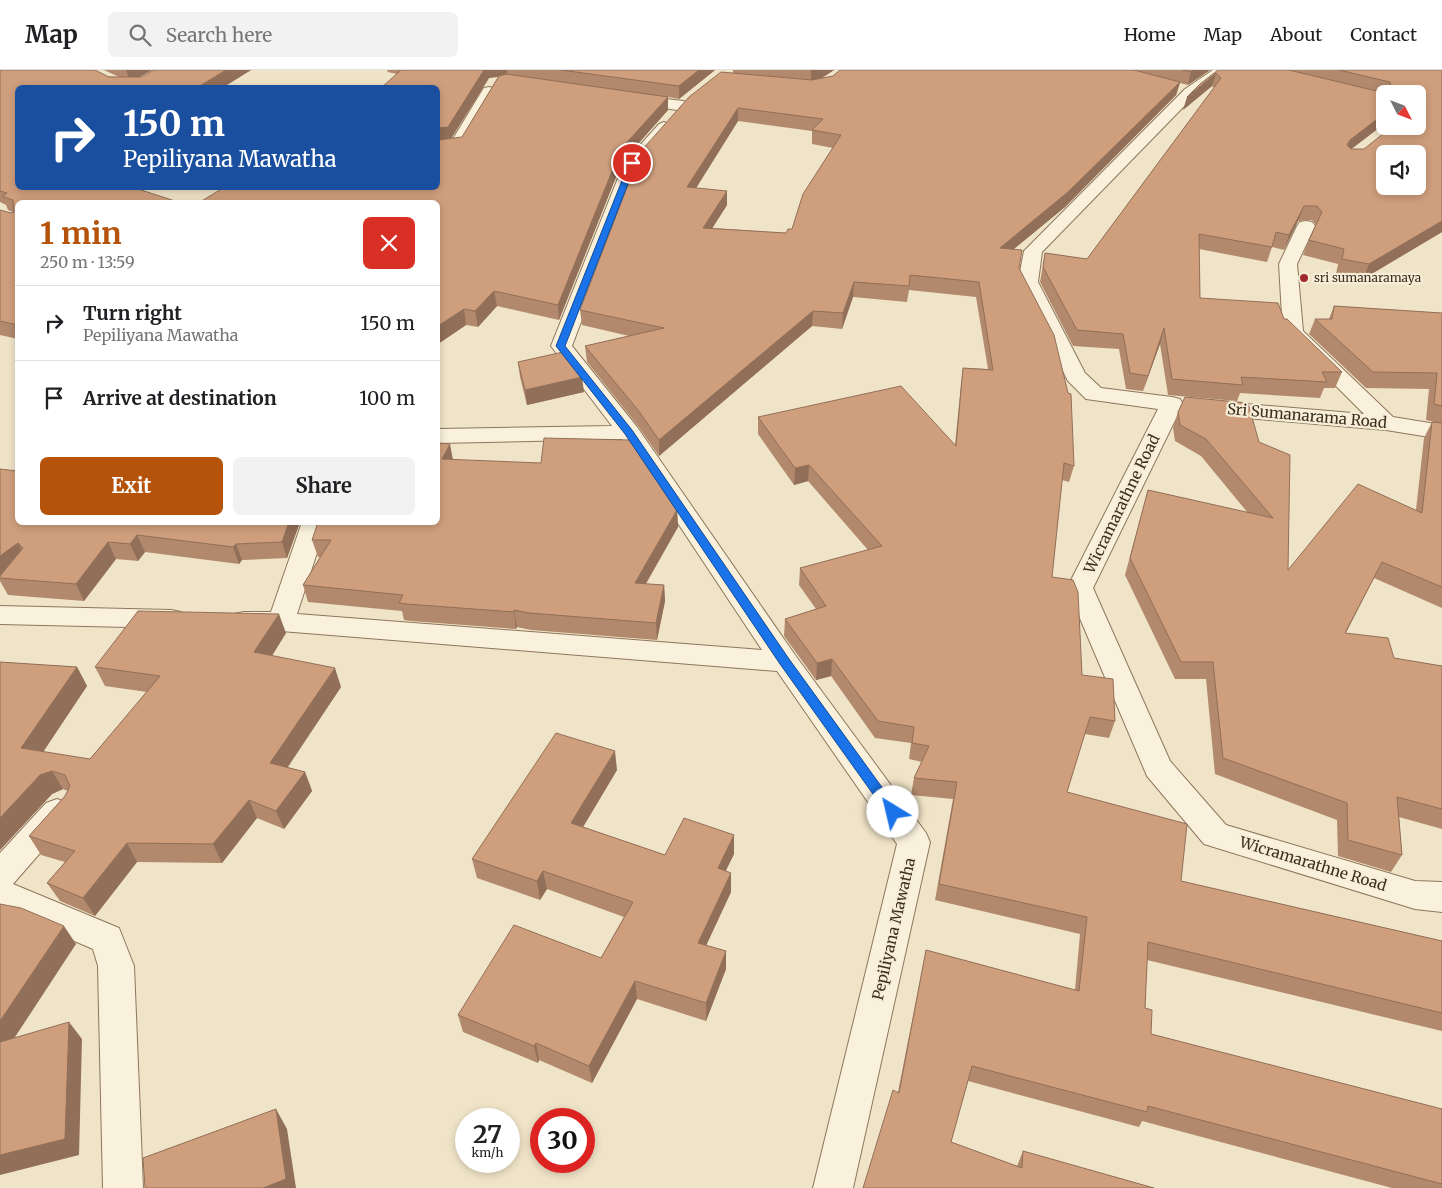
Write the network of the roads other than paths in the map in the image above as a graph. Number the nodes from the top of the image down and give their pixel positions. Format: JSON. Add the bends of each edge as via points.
{"nodes":[{"id":1,"x":1222,"y":70,"type":"edge"},
{"id":2,"x":500,"y":82,"type":"edge"},
{"id":3,"x":704,"y":90,"type":"edge"},
{"id":4,"x":614,"y":97,"type":"edge"},
{"id":5,"x":683,"y":106,"type":"junction"},
{"id":6,"x":440,"y":148,"type":"edge"},
{"id":7,"x":1306,"y":226,"type":"edge"},
{"id":8,"x":1172,"y":404,"type":"junction"},
{"id":9,"x":1386,"y":423,"type":"junction"},
{"id":10,"x":629,"y":432,"type":"junction"},
{"id":11,"x":1442,"y":432,"type":"edge"},
{"id":12,"x":440,"y":436,"type":"edge"},
{"id":13,"x":315,"y":525,"type":"edge"},
{"id":14,"x":0,"y":615,"type":"edge"},
{"id":15,"x":194,"y":620,"type":"edge"},
{"id":16,"x":223,"y":621,"type":"edge"},
{"id":17,"x":281,"y":622,"type":"junction"},
{"id":18,"x":785,"y":662,"type":"junction"},
{"id":19,"x":64,"y":804,"type":"edge"},
{"id":20,"x":0,"y":876,"type":"edge"},
{"id":21,"x":0,"y":894,"type":"edge"},
{"id":22,"x":1442,"y":898,"type":"edge"},
{"id":23,"x":123,"y":1188,"type":"edge"},
{"id":24,"x":832,"y":1188,"type":"edge"}],
"edges":[{"from":1,"to":8,"type":"street","via":[[1181,89],[1033,251],[1028,282],[1076,376],[1094,394]]},
{"from":2,"to":6,"type":"street","via":[[494,83],[456,147]]},
{"from":3,"to":5,"type":"street","name":"Pepiliyana Mawatha"},
{"from":4,"to":5,"type":"street"},
{"from":5,"to":10,"type":"street","name":"Pepiliyana Mawatha","via":[[632,163],[561,346]]},
{"from":7,"to":9,"type":"street","via":[[1288,264],[1293,333]]},
{"from":8,"to":9,"type":"street","name":"Sri Sumanarama Road"},
{"from":8,"to":22,"type":"street","name":"Wicramarathne Road","via":[[1080,588],[1158,768],[1215,835],[1415,895]]},
{"from":9,"to":11,"type":"street","name":"Sri Sumanarama Road"},
{"from":10,"to":12,"type":"street"},
{"from":10,"to":18,"type":"street","name":"Pepiliyana Mawatha"},
{"from":13,"to":17,"type":"street"},
{"from":14,"to":15,"type":"street"},
{"from":16,"to":17,"type":"street"},
{"from":17,"to":18,"type":"street"},
{"from":18,"to":24,"type":"street","name":"Pepiliyana Mawatha","via":[[914,842]]},
{"from":19,"to":20,"type":"street"},
{"from":21,"to":23,"type":"street","via":[[107,939],[116,966]]}]}
